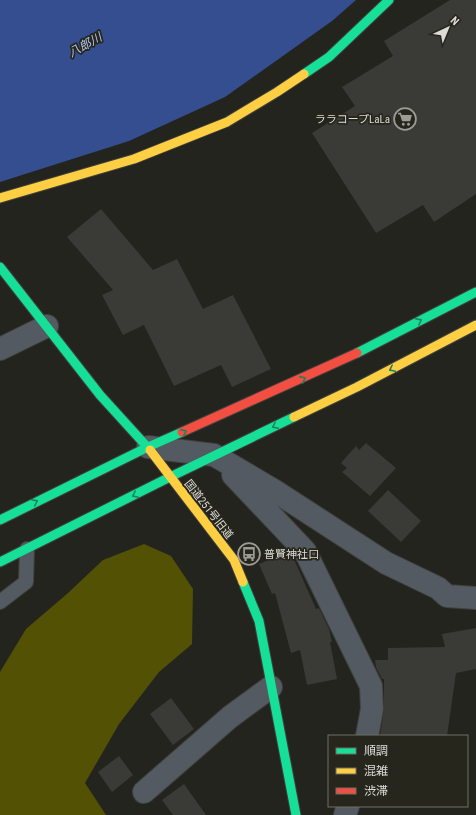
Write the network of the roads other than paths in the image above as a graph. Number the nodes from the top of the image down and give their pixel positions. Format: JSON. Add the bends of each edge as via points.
{"nodes":[{"id":1,"x":389,"y":0,"type":"edge"},
{"id":2,"x":0,"y":198,"type":"edge"},
{"id":3,"x":0,"y":267,"type":"edge"},
{"id":4,"x":476,"y":292,"type":"edge"},
{"id":5,"x":476,"y":325,"type":"edge"},
{"id":6,"x":47,"y":326,"type":"junction"},
{"id":7,"x":0,"y":349,"type":"edge"},
{"id":8,"x":148,"y":447,"type":"junction"},
{"id":9,"x":214,"y":455,"type":"junction"},
{"id":10,"x":170,"y":477,"type":"junction"},
{"id":11,"x":0,"y":520,"type":"edge"},
{"id":12,"x":27,"y":549,"type":"junction"},
{"id":13,"x":0,"y":562,"type":"edge"},
{"id":14,"x":476,"y":598,"type":"edge"},
{"id":15,"x":0,"y":602,"type":"edge"},
{"id":16,"x":272,"y":688,"type":"junction"},
{"id":17,"x":367,"y":735,"type":"edge"},
{"id":18,"x":144,"y":792,"type":"dead end"},
{"id":19,"x":296,"y":815,"type":"edge"}],
"edges":[{"from":1,"to":2,"type":"street","via":[[330,57],[227,122],[134,159]]},
{"from":3,"to":6,"type":"street","name":"国道251号旧道"},
{"from":8,"to":4,"type":"street","one_way":true,"via":[[344,360]]},
{"from":5,"to":9,"type":"street","one_way":true,"via":[[357,387]]},
{"from":6,"to":7,"type":"street"},
{"from":6,"to":8,"type":"street","name":"国道251号旧道","via":[[100,395]]},
{"from":8,"to":9,"type":"street"},
{"from":8,"to":10,"type":"street","name":"国道251号旧道"},
{"from":11,"to":8,"type":"street","one_way":true},
{"from":9,"to":10,"type":"street"},
{"from":9,"to":14,"type":"street","via":[[276,491],[386,563],[438,588],[447,596]]},
{"from":9,"to":17,"type":"street","via":[[305,551],[371,686],[372,709]]},
{"from":10,"to":12,"type":"street","one_way":true},
{"from":10,"to":16,"type":"street","name":"国道251号旧道","via":[[234,560],[259,621]]},
{"from":12,"to":13,"type":"street"},
{"from":12,"to":15,"type":"lane","via":[[26,582]]},
{"from":16,"to":18,"type":"street","via":[[230,717]]},
{"from":16,"to":19,"type":"street","name":"国道251号旧道"}]}
